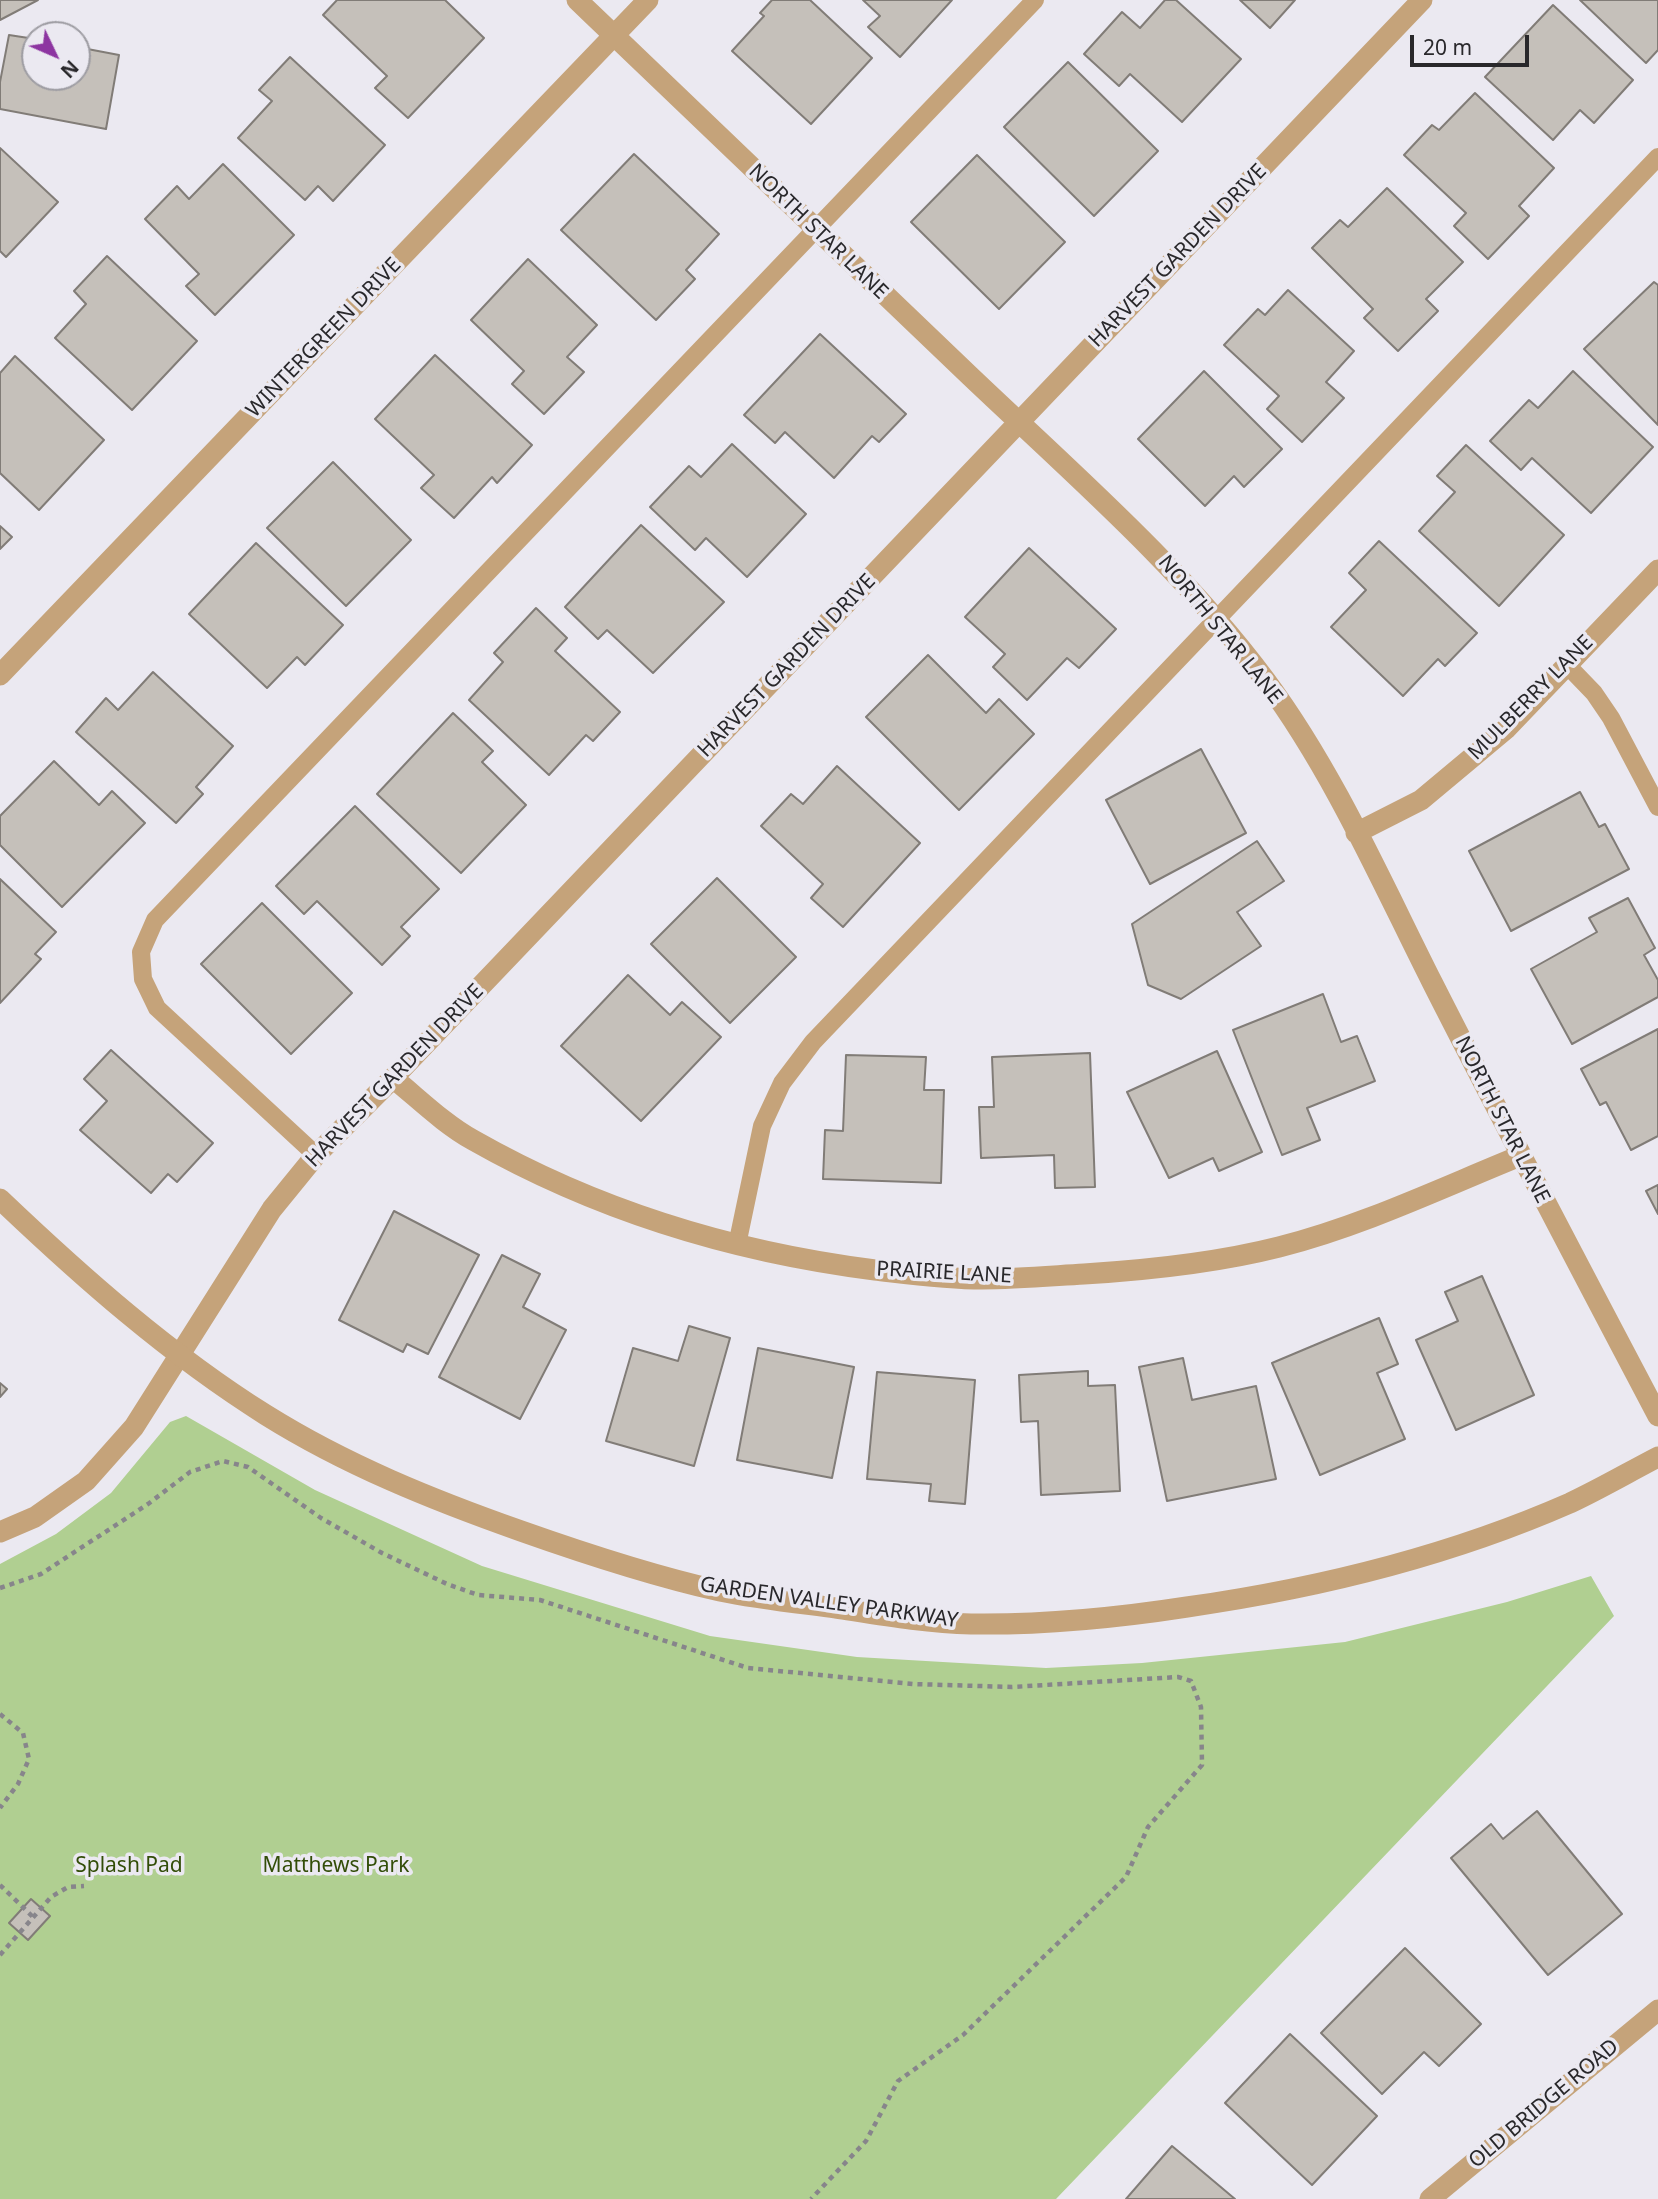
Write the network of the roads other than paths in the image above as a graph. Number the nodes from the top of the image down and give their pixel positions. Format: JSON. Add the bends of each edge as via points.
{"nodes":[{"id":1,"x":577,"y":0,"type":"edge"},
{"id":2,"x":648,"y":0,"type":"edge"},
{"id":3,"x":1035,"y":0,"type":"edge"},
{"id":4,"x":1422,"y":0,"type":"edge"},
{"id":5,"x":614,"y":35,"type":"junction"},
{"id":6,"x":1658,"y":157,"type":"edge"},
{"id":7,"x":816,"y":230,"type":"junction"},
{"id":8,"x":1020,"y":423,"type":"junction"},
{"id":9,"x":1658,"y":570,"type":"edge"},
{"id":10,"x":1217,"y":619,"type":"junction"},
{"id":11,"x":1567,"y":665,"type":"junction"},
{"id":12,"x":0,"y":676,"type":"edge"},
{"id":13,"x":1658,"y":807,"type":"edge"},
{"id":14,"x":1356,"y":833,"type":"junction"},
{"id":15,"x":393,"y":1078,"type":"junction"},
{"id":16,"x":316,"y":1155,"type":"junction"},
{"id":17,"x":1520,"y":1156,"type":"junction"},
{"id":18,"x":0,"y":1199,"type":"edge"},
{"id":19,"x":737,"y":1245,"type":"junction"},
{"id":20,"x":181,"y":1354,"type":"junction"},
{"id":21,"x":1658,"y":1416,"type":"edge"},
{"id":22,"x":1658,"y":1457,"type":"edge"},
{"id":23,"x":0,"y":1532,"type":"edge"},
{"id":24,"x":1658,"y":2010,"type":"edge"},
{"id":25,"x":1430,"y":2199,"type":"edge"}],
"edges":[{"from":1,"to":5,"type":"street","name":"NORTH STAR LANE"},
{"from":2,"to":5,"type":"street","name":"WINTERGREEN DRIVE"},
{"from":3,"to":7,"type":"lane"},
{"from":4,"to":8,"type":"street","name":"HARVEST GARDEN DRIVE"},
{"from":5,"to":7,"type":"street","name":"NORTH STAR LANE"},
{"from":5,"to":12,"type":"street","name":"WINTERGREEN DRIVE"},
{"from":6,"to":10,"type":"lane"},
{"from":7,"to":8,"type":"street","name":"NORTH STAR LANE"},
{"from":7,"to":16,"type":"lane","via":[[155,920],[142,952],[143,979],[156,1008]]},
{"from":8,"to":10,"type":"street","name":"NORTH STAR LANE","via":[[1157,552]]},
{"from":8,"to":15,"type":"street","name":"HARVEST GARDEN DRIVE"},
{"from":9,"to":11,"type":"street","name":"MULBERRY LANE"},
{"from":10,"to":14,"type":"street","name":"NORTH STAR LANE","via":[[1302,735]]},
{"from":10,"to":19,"type":"lane","via":[[813,1042],[782,1083],[762,1126]]},
{"from":11,"to":13,"type":"lane","via":[[1611,718]]},
{"from":11,"to":14,"type":"street","name":"MULBERRY LANE","via":[[1506,729],[1420,800]]},
{"from":14,"to":17,"type":"street","name":"NORTH STAR LANE"},
{"from":15,"to":16,"type":"street","name":"HARVEST GARDEN DRIVE"},
{"from":15,"to":19,"type":"street","name":"PRAIRIE LANE","via":[[472,1139],[569,1188],[644,1219]]},
{"from":16,"to":20,"type":"street","name":"HARVEST GARDEN DRIVE","via":[[272,1209]]},
{"from":17,"to":19,"type":"street","name":"PRAIRIE LANE","via":[[1348,1226],[1279,1247],[1128,1271],[981,1279],[834,1264]]},
{"from":17,"to":21,"type":"street","name":"NORTH STAR LANE"},
{"from":18,"to":20,"type":"street","name":"GARDEN VALLEY PARKWAY","via":[[74,1270]]},
{"from":20,"to":22,"type":"street","name":"GARDEN VALLEY PARKWAY","via":[[265,1415],[335,1454],[415,1491],[562,1546],[721,1591],[968,1624],[1134,1615],[1301,1589],[1469,1542],[1572,1502]]},
{"from":20,"to":23,"type":"street","name":"HARVEST GARDEN DRIVE","via":[[134,1427],[86,1481],[35,1517]]},
{"from":24,"to":25,"type":"street","name":"OLD BRIDGE ROAD"}]}
